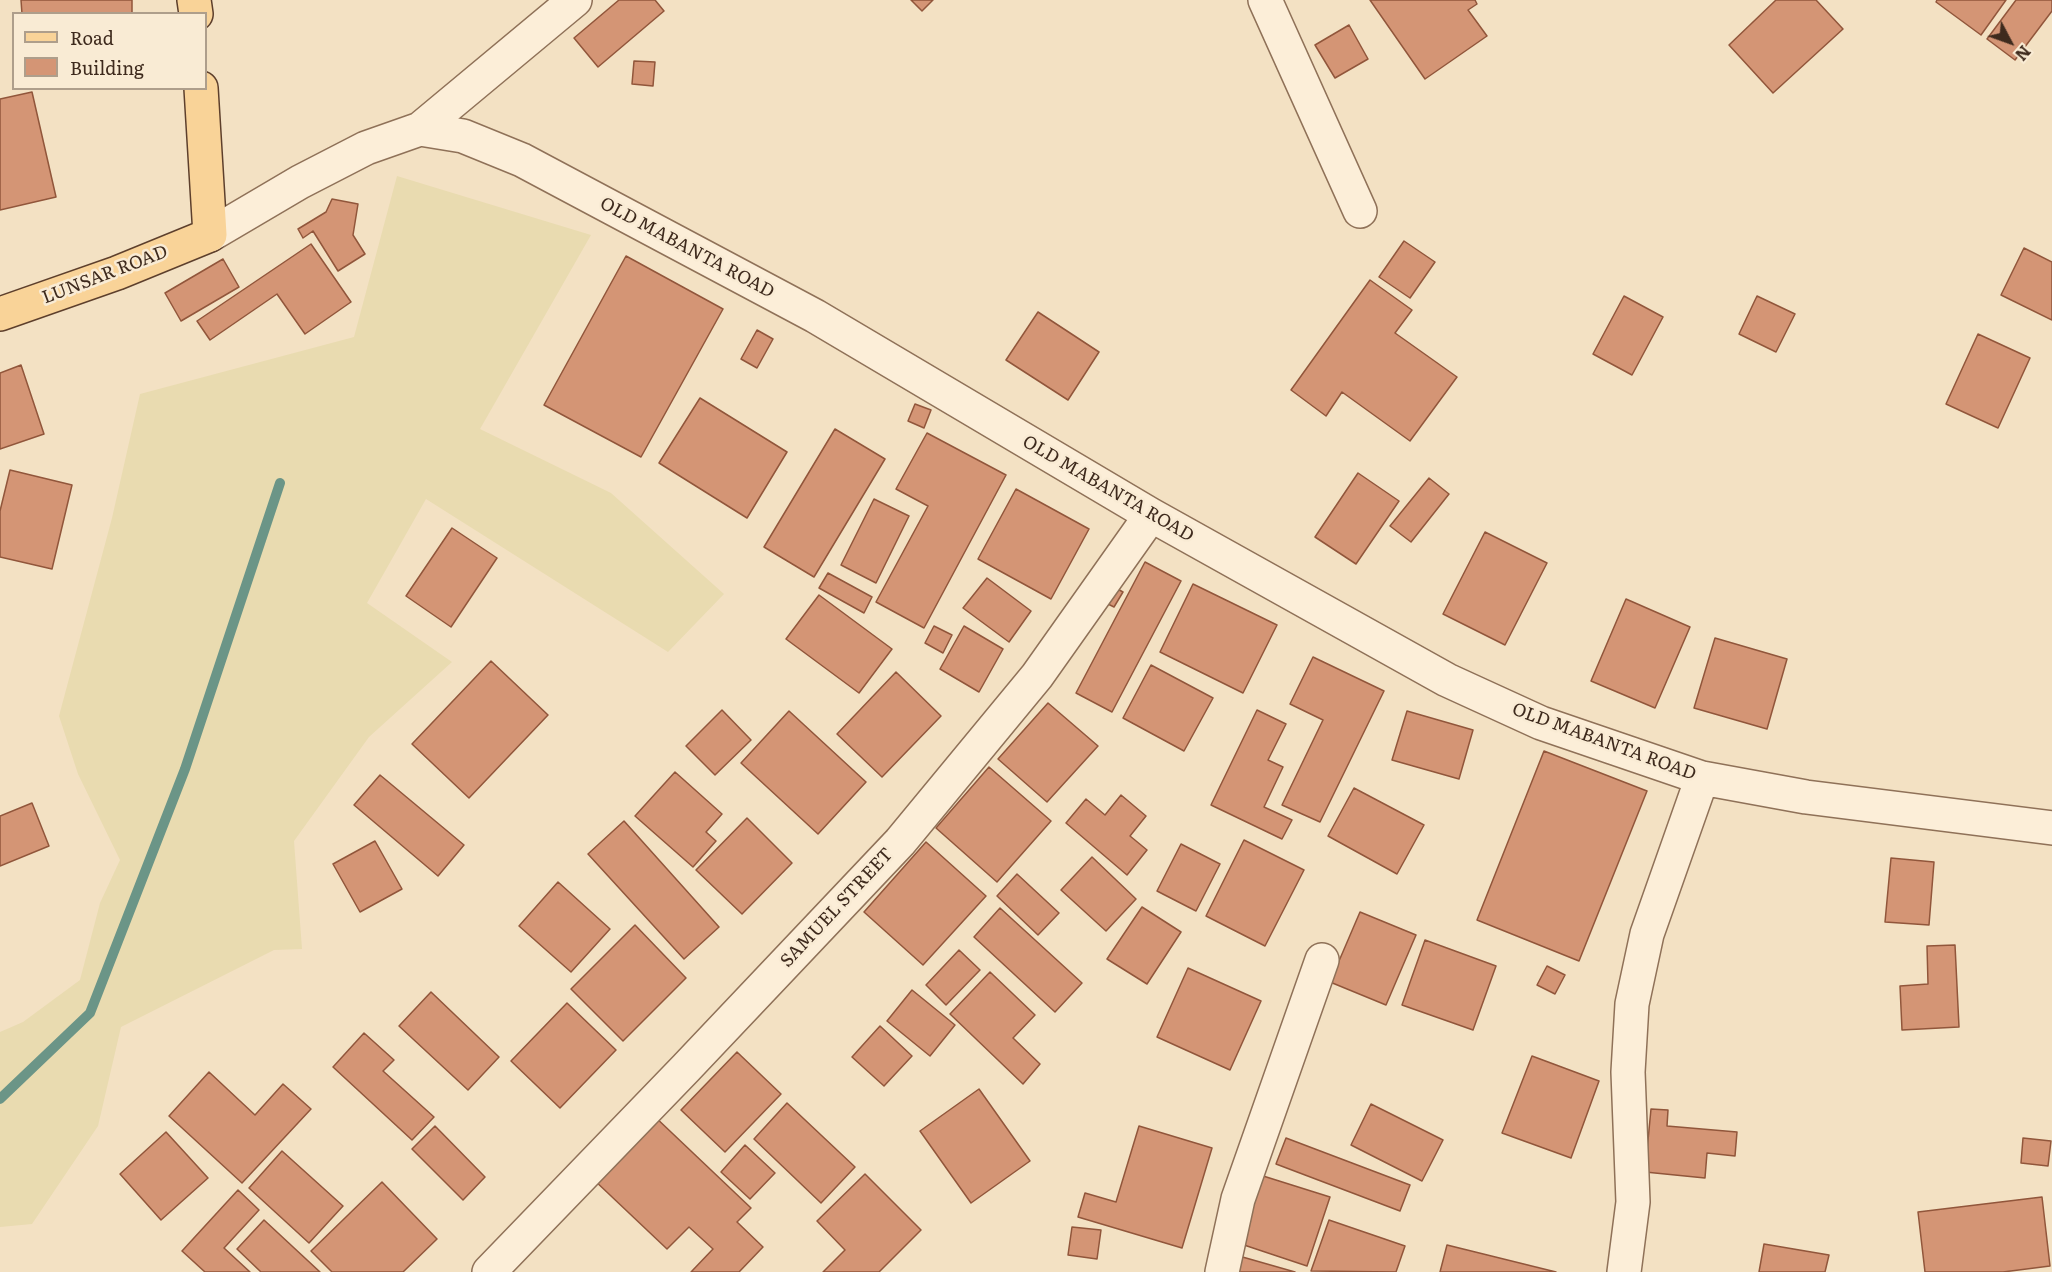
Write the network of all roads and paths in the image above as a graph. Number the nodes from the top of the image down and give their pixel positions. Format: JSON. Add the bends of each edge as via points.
{"nodes":[{"id":1,"x":575,"y":0,"type":"edge"},
{"id":2,"x":1265,"y":0,"type":"edge"},
{"id":3,"x":201,"y":90,"type":"edge"},
{"id":4,"x":420,"y":129,"type":"junction"},
{"id":5,"x":1360,"y":211,"type":"dead end"},
{"id":6,"x":210,"y":235,"type":"junction"},
{"id":7,"x":0,"y":314,"type":"edge"},
{"id":8,"x":1151,"y":514,"type":"junction"},
{"id":9,"x":1702,"y":778,"type":"junction"},
{"id":10,"x":2052,"y":828,"type":"edge"},
{"id":11,"x":1322,"y":960,"type":"dead end"},
{"id":12,"x":489,"y":1272,"type":"edge"},
{"id":13,"x":1221,"y":1272,"type":"edge"},
{"id":14,"x":1624,"y":1272,"type":"edge"}],
"edges":[{"from":1,"to":4,"type":"street"},
{"from":2,"to":5,"type":"street"},
{"from":3,"to":6,"type":"main road"},
{"from":4,"to":6,"type":"street","name":"OLD MABANTA ROAD","via":[[366,148]]},
{"from":4,"to":8,"type":"street","name":"OLD MABANTA ROAD","via":[[463,136],[522,160],[815,316]]},
{"from":6,"to":7,"type":"main road","name":"LUNSAR ROAD"},
{"from":8,"to":9,"type":"street","name":"OLD MABANTA ROAD","via":[[1447,680],[1541,723]]},
{"from":8,"to":12,"type":"street","name":"SAMUEL STREET","via":[[1037,676],[900,842]]},
{"from":9,"to":10,"type":"street","name":"OLD MABANTA ROAD","via":[[1806,797]]},
{"from":9,"to":14,"type":"street","via":[[1647,934],[1632,1004],[1628,1072],[1633,1202]]},
{"from":11,"to":13,"type":"street","via":[[1238,1199]]}]}
